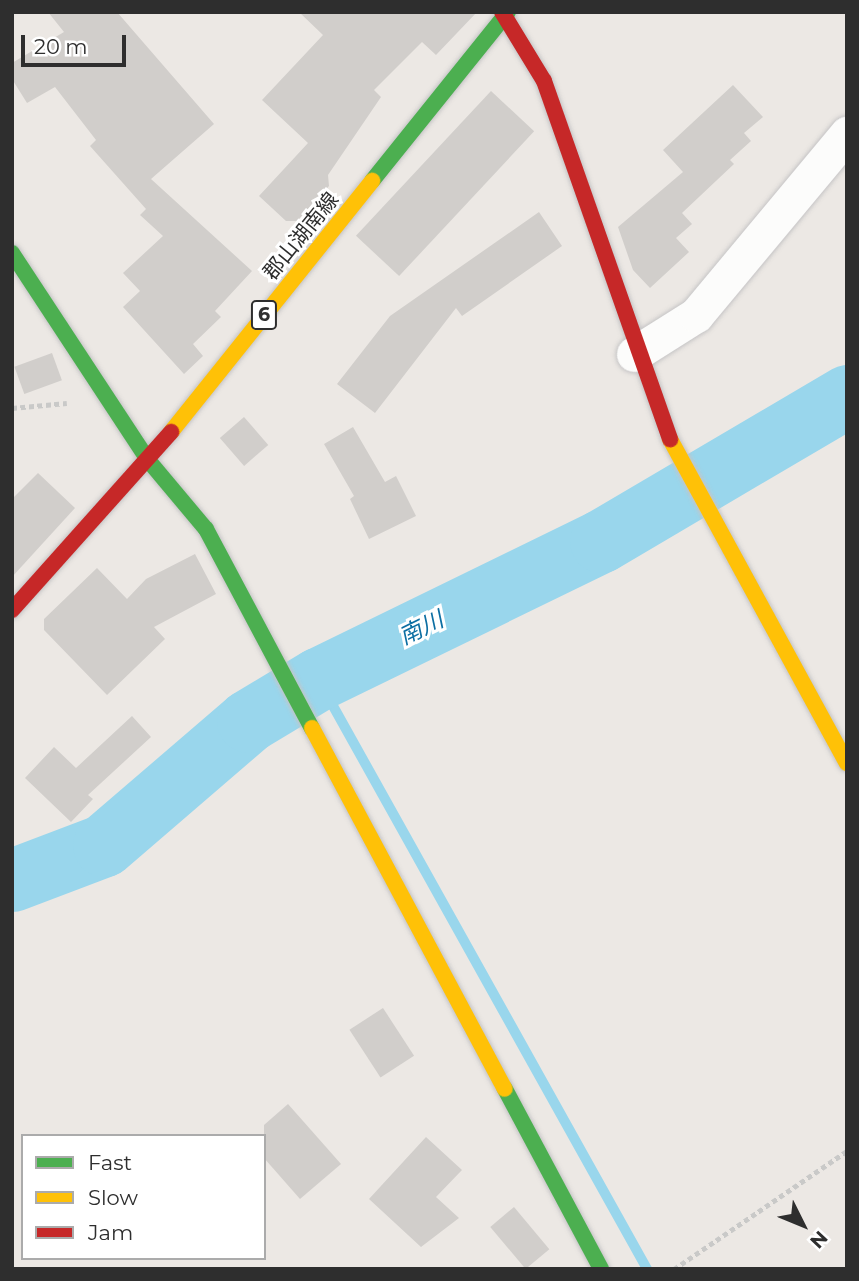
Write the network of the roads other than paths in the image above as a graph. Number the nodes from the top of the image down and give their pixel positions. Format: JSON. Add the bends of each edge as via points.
{"nodes":[{"id":1,"x":505,"y":14,"type":"edge"},
{"id":2,"x":847,"y":134,"type":"edge"},
{"id":3,"x":12,"y":253,"type":"edge"},
{"id":4,"x":634,"y":354,"type":"junction"},
{"id":5,"x":148,"y":460,"type":"junction"},
{"id":6,"x":12,"y":610,"type":"edge"},
{"id":7,"x":847,"y":763,"type":"edge"},
{"id":8,"x":601,"y":1269,"type":"edge"}],
"edges":[{"from":1,"to":4,"type":"street","via":[[544,81]]},
{"from":1,"to":5,"type":"street","name":"郡山湖南線","number":"6"},
{"from":2,"to":4,"type":"street","via":[[696,315]]},
{"from":3,"to":5,"type":"street"},
{"from":4,"to":7,"type":"street","via":[[682,464]]},
{"from":5,"to":6,"type":"street","name":"郡山湖南線","number":"6"},
{"from":5,"to":8,"type":"street","via":[[206,529]]}]}
